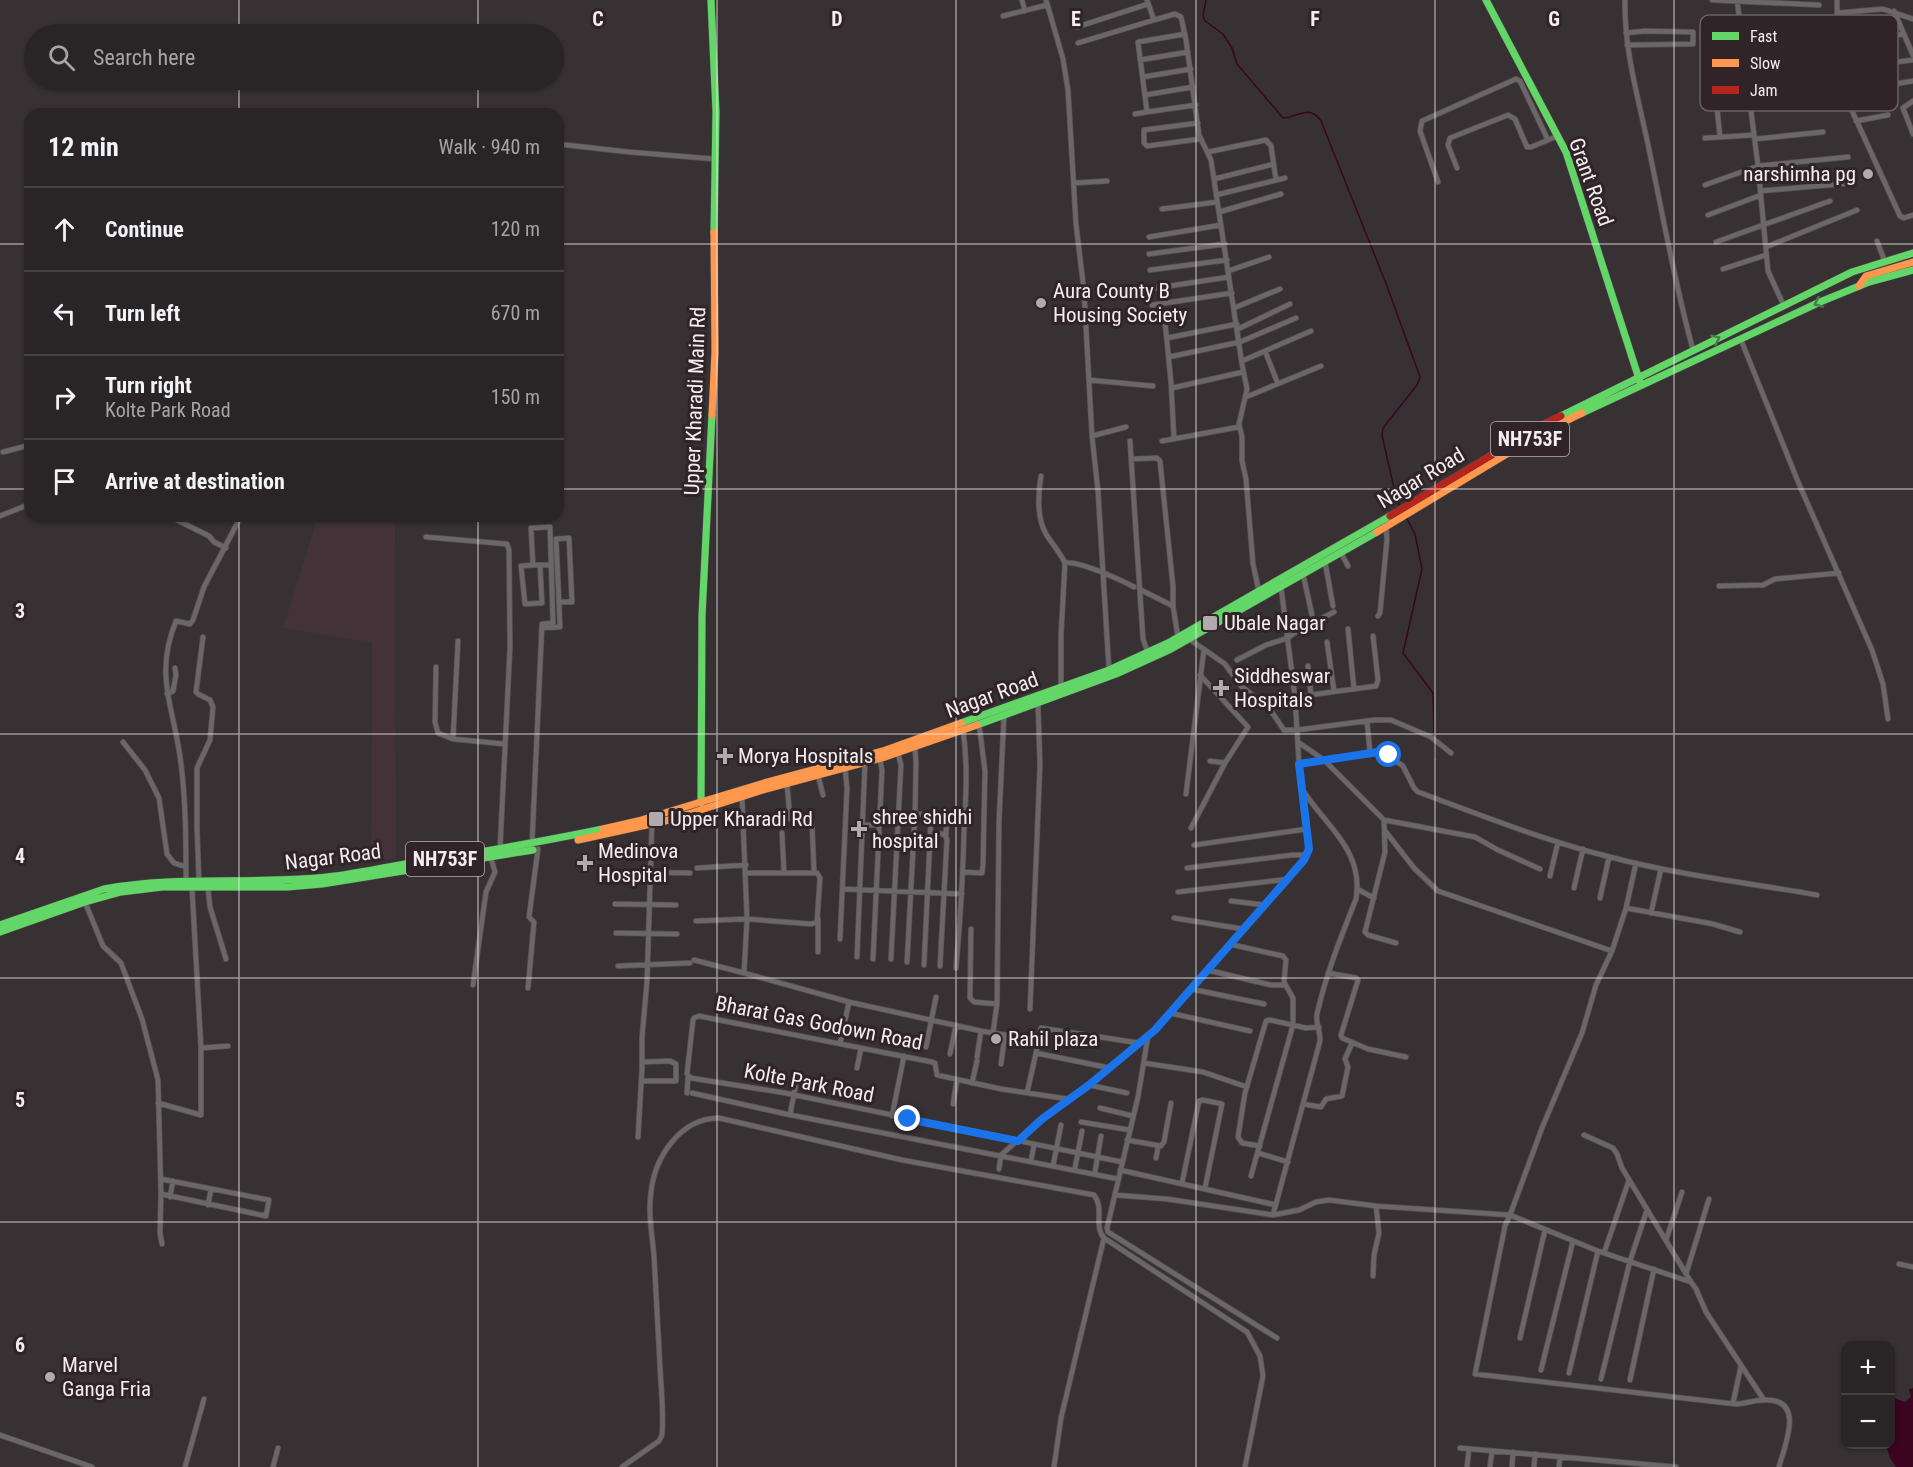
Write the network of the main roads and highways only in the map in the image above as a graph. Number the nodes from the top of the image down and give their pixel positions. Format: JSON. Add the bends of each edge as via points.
{"nodes":[{"id":1,"x":711,"y":0,"type":"edge"},
{"id":2,"x":1486,"y":0,"type":"edge"},
{"id":3,"x":1913,"y":253,"type":"edge"},
{"id":4,"x":1913,"y":262,"type":"edge"},
{"id":5,"x":1913,"y":270,"type":"edge"},
{"id":6,"x":1847,"y":274,"type":"junction"},
{"id":7,"x":1856,"y":287,"type":"junction"},
{"id":8,"x":1640,"y":381,"type":"junction"},
{"id":9,"x":1179,"y":640,"type":"junction"},
{"id":10,"x":924,"y":740,"type":"junction"},
{"id":11,"x":700,"y":803,"type":"junction"},
{"id":12,"x":535,"y":846,"type":"junction"},
{"id":13,"x":188,"y":886,"type":"junction"},
{"id":14,"x":0,"y":925,"type":"edge"},
{"id":15,"x":0,"y":932,"type":"edge"}],
"edges":[{"from":1,"to":11,"type":"main road","name":"Upper Kharadi Main Rd","via":[[716,112],[715,352],[702,616]]},
{"from":2,"to":8,"type":"main road","name":"Grant Road","via":[[1566,152]]},
{"from":3,"to":6,"type":"main road","name":"Nagar Road","number":"NH753F"},
{"from":4,"to":7,"type":"main road","via":[[1866,276]]},
{"from":5,"to":7,"type":"main road","name":"Nagar Road","number":"NH753F"},
{"from":6,"to":7,"type":"main road"},
{"from":8,"to":6,"type":"main road","name":"Nagar Road","number":"NH753F","one_way":true,"via":[[1693,350]]},
{"from":7,"to":8,"type":"main road","name":"Nagar Road","number":"NH753F","one_way":true,"via":[[1742,340]]},
{"from":8,"to":9,"type":"main road","name":"Nagar Road","number":"NH753F","via":[[1516,440]]},
{"from":8,"to":9,"type":"main road","name":"Nagar Road","number":"NH753F","via":[[1519,445],[1189,639]]},
{"from":9,"to":10,"type":"main road","name":"Nagar Road","number":"NH753F"},
{"from":9,"to":10,"type":"main road","name":"Nagar Road","number":"NH753F","via":[[1098,681],[963,730]]},
{"from":10,"to":11,"type":"main road","name":"Nagar Road","number":"NH753F"},
{"from":10,"to":12,"type":"main road","name":"Nagar Road","number":"NH753F","via":[[880,759],[652,824]]},
{"from":11,"to":12,"type":"main road","name":"Nagar Road","number":"NH753F"},
{"from":12,"to":13,"type":"main road","name":"Nagar Road","number":"NH753F","via":[[321,878],[199,882]]},
{"from":12,"to":13,"type":"main road","name":"Nagar Road","number":"NH753F","via":[[491,858],[322,884]]},
{"from":13,"to":14,"type":"main road","name":"Nagar Road","number":"NH753F","via":[[141,883],[104,889]]},
{"from":13,"to":15,"type":"main road","name":"Nagar Road","number":"NH753F","via":[[122,892]]}]}
